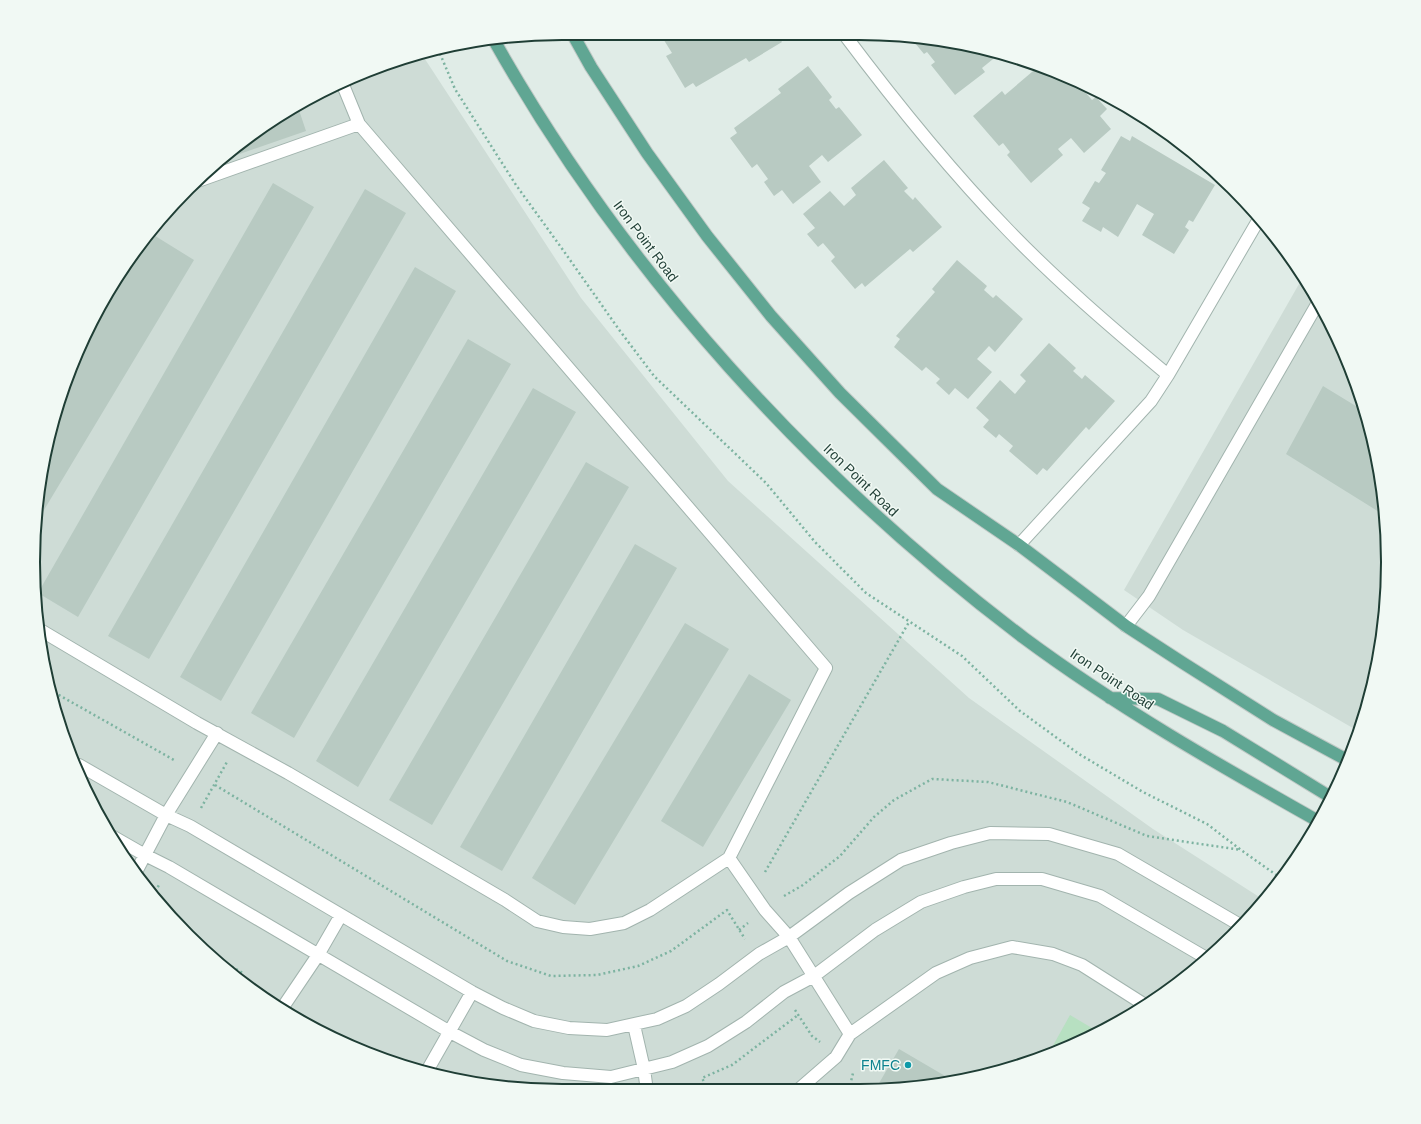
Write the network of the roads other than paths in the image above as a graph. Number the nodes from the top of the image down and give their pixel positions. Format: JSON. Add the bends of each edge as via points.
{"nodes":[{"id":1,"x":576,"y":40,"type":"edge"},
{"id":2,"x":849,"y":40,"type":"edge"},
{"id":3,"x":496,"y":44,"type":"edge"},
{"id":4,"x":344,"y":88,"type":"edge"},
{"id":5,"x":359,"y":124,"type":"junction"},
{"id":6,"x":211,"y":176,"type":"edge"},
{"id":7,"x":1256,"y":224,"type":"edge"},
{"id":8,"x":1315,"y":308,"type":"edge"},
{"id":9,"x":1168,"y":375,"type":"junction"},
{"id":10,"x":1019,"y":545,"type":"junction"},
{"id":11,"x":1126,"y":626,"type":"junction"},
{"id":12,"x":44,"y":632,"type":"edge"},
{"id":13,"x":1109,"y":698,"type":"junction"},
{"id":14,"x":217,"y":733,"type":"junction"},
{"id":15,"x":1343,"y":758,"type":"edge"},
{"id":16,"x":82,"y":767,"type":"edge"},
{"id":17,"x":1326,"y":794,"type":"edge"},
{"id":18,"x":166,"y":814,"type":"junction"},
{"id":19,"x":1313,"y":818,"type":"edge"},
{"id":20,"x":122,"y":842,"type":"edge"},
{"id":21,"x":145,"y":855,"type":"junction"},
{"id":22,"x":730,"y":858,"type":"junction"},
{"id":23,"x":139,"y":867,"type":"edge"},
{"id":24,"x":341,"y":915,"type":"junction"},
{"id":25,"x":1236,"y":923,"type":"edge"},
{"id":26,"x":789,"y":937,"type":"junction"},
{"id":27,"x":318,"y":955,"type":"junction"},
{"id":28,"x":1202,"y":955,"type":"edge"},
{"id":29,"x":814,"y":976,"type":"junction"},
{"id":30,"x":472,"y":992,"type":"junction"},
{"id":31,"x":1140,"y":1002,"type":"edge"},
{"id":32,"x":285,"y":1004,"type":"edge"},
{"id":33,"x":634,"y":1025,"type":"junction"},
{"id":34,"x":450,"y":1032,"type":"junction"},
{"id":35,"x":850,"y":1034,"type":"junction"},
{"id":36,"x":430,"y":1067,"type":"edge"},
{"id":37,"x":644,"y":1069,"type":"junction"},
{"id":38,"x":647,"y":1084,"type":"edge"},
{"id":39,"x":805,"y":1084,"type":"edge"}],
"edges":[{"from":1,"to":10,"type":"main road","via":[[646,153],[707,236],[771,316],[840,393],[937,489]]},
{"from":2,"to":9,"type":"lane","via":[[925,139],[1008,229],[1081,300]]},
{"from":3,"to":13,"type":"main road","name":"Iron Point Road","via":[[576,172],[637,256],[701,336],[770,412],[867,508],[945,576],[1026,639]]},
{"from":4,"to":5,"type":"lane"},
{"from":5,"to":6,"type":"lane"},
{"from":5,"to":22,"type":"lane","via":[[826,668]]},
{"from":7,"to":9,"type":"lane"},
{"from":8,"to":11,"type":"lane","via":[[1149,596]]},
{"from":9,"to":10,"type":"lane","via":[[1151,401]]},
{"from":10,"to":11,"type":"main road"},
{"from":11,"to":15,"type":"main road","via":[[1273,720]]},
{"from":12,"to":14,"type":"lane"},
{"from":13,"to":17,"type":"main road","via":[[1158,699],[1223,732]]},
{"from":13,"to":19,"type":"main road","name":"Iron Point Road","via":[[1208,760]]},
{"from":14,"to":18,"type":"lane"},
{"from":14,"to":22,"type":"lane","via":[[537,921],[563,927],[590,929],[624,923],[650,910]]},
{"from":16,"to":18,"type":"lane"},
{"from":18,"to":21,"type":"lane"},
{"from":18,"to":24,"type":"lane"},
{"from":20,"to":21,"type":"lane"},
{"from":21,"to":23,"type":"lane"},
{"from":21,"to":27,"type":"lane","via":[[169,866]]},
{"from":22,"to":26,"type":"lane","via":[[765,910]]},
{"from":24,"to":27,"type":"lane"},
{"from":24,"to":30,"type":"lane"},
{"from":25,"to":26,"type":"lane","via":[[1118,854],[1049,834],[990,833],[901,860],[849,893]]},
{"from":26,"to":29,"type":"lane"},
{"from":26,"to":33,"type":"lane","via":[[759,954],[686,1006]]},
{"from":27,"to":32,"type":"lane"},
{"from":27,"to":34,"type":"lane"},
{"from":28,"to":29,"type":"lane","via":[[1100,896],[1042,879],[996,879],[921,902],[875,930]]},
{"from":29,"to":35,"type":"lane"},
{"from":29,"to":37,"type":"lane","via":[[784,992],[746,1022],[708,1046],[672,1062]]},
{"from":30,"to":33,"type":"lane","via":[[534,1021],[569,1028],[607,1030]]},
{"from":30,"to":34,"type":"lane"},
{"from":31,"to":35,"type":"lane","via":[[1082,965],[1053,954],[1012,948],[970,958],[936,973]]},
{"from":33,"to":37,"type":"lane"},
{"from":34,"to":36,"type":"lane"},
{"from":34,"to":37,"type":"lane","via":[[521,1065],[563,1073],[611,1077]]},
{"from":35,"to":39,"type":"lane","via":[[836,1057]]},
{"from":37,"to":38,"type":"lane"}]}
